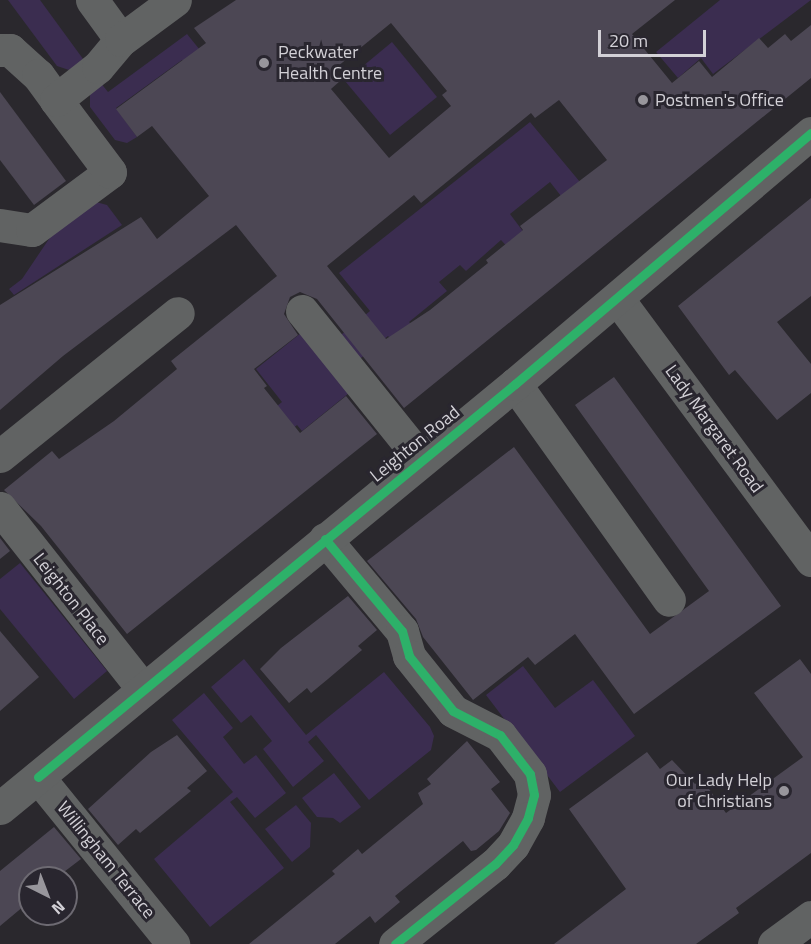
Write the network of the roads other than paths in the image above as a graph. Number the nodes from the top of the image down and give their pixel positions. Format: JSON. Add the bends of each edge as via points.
{"nodes":[{"id":1,"x":92,"y":0,"type":"edge"},
{"id":2,"x":175,"y":0,"type":"edge"},
{"id":3,"x":121,"y":40,"type":"junction"},
{"id":4,"x":0,"y":50,"type":"edge"},
{"id":5,"x":56,"y":100,"type":"junction"},
{"id":6,"x":811,"y":133,"type":"edge"},
{"id":7,"x":0,"y":225,"type":"edge"},
{"id":8,"x":617,"y":298,"type":"junction"},
{"id":9,"x":302,"y":311,"type":"dead end"},
{"id":10,"x":178,"y":313,"type":"dead end"},
{"id":11,"x":514,"y":384,"type":"junction"},
{"id":12,"x":0,"y":456,"type":"edge"},
{"id":13,"x":421,"y":459,"type":"junction"},
{"id":14,"x":0,"y":508,"type":"edge"},
{"id":15,"x":325,"y":539,"type":"junction"},
{"id":16,"x":811,"y":560,"type":"edge"},
{"id":17,"x":669,"y":600,"type":"dead end"},
{"id":18,"x":142,"y":689,"type":"junction"},
{"id":19,"x":38,"y":777,"type":"junction"},
{"id":20,"x":0,"y":808,"type":"edge"},
{"id":21,"x":811,"y":917,"type":"edge"},
{"id":22,"x":173,"y":944,"type":"edge"},
{"id":23,"x":395,"y":944,"type":"edge"},
{"id":24,"x":774,"y":944,"type":"edge"}],
"edges":[{"from":1,"to":3,"type":"street"},
{"from":2,"to":3,"type":"street"},
{"from":3,"to":5,"type":"street","via":[[98,67]]},
{"from":4,"to":5,"type":"street","via":[[10,50],[38,75]]},
{"from":5,"to":7,"type":"street","via":[[110,172],[32,230]]},
{"from":6,"to":8,"type":"street","name":"Leighton Road"},
{"from":8,"to":11,"type":"street","name":"Leighton Road"},
{"from":8,"to":16,"type":"street","name":"Lady Margaret Road"},
{"from":9,"to":13,"type":"street"},
{"from":10,"to":12,"type":"street"},
{"from":11,"to":13,"type":"street","name":"Leighton Road"},
{"from":11,"to":17,"type":"street"},
{"from":13,"to":15,"type":"street","name":"Leighton Road"},
{"from":14,"to":18,"type":"street","name":"Leighton Place"},
{"from":15,"to":18,"type":"street","name":"Leighton Road"},
{"from":15,"to":23,"type":"street","via":[[402,631],[409,656],[453,711],[491,728],[530,774],[534,795],[528,818],[513,845]]},
{"from":18,"to":19,"type":"street","name":"Leighton Road"},
{"from":19,"to":20,"type":"street","name":"Leighton Road"},
{"from":19,"to":22,"type":"street","name":"Willingham Terrace"},
{"from":21,"to":24,"type":"street"}]}
